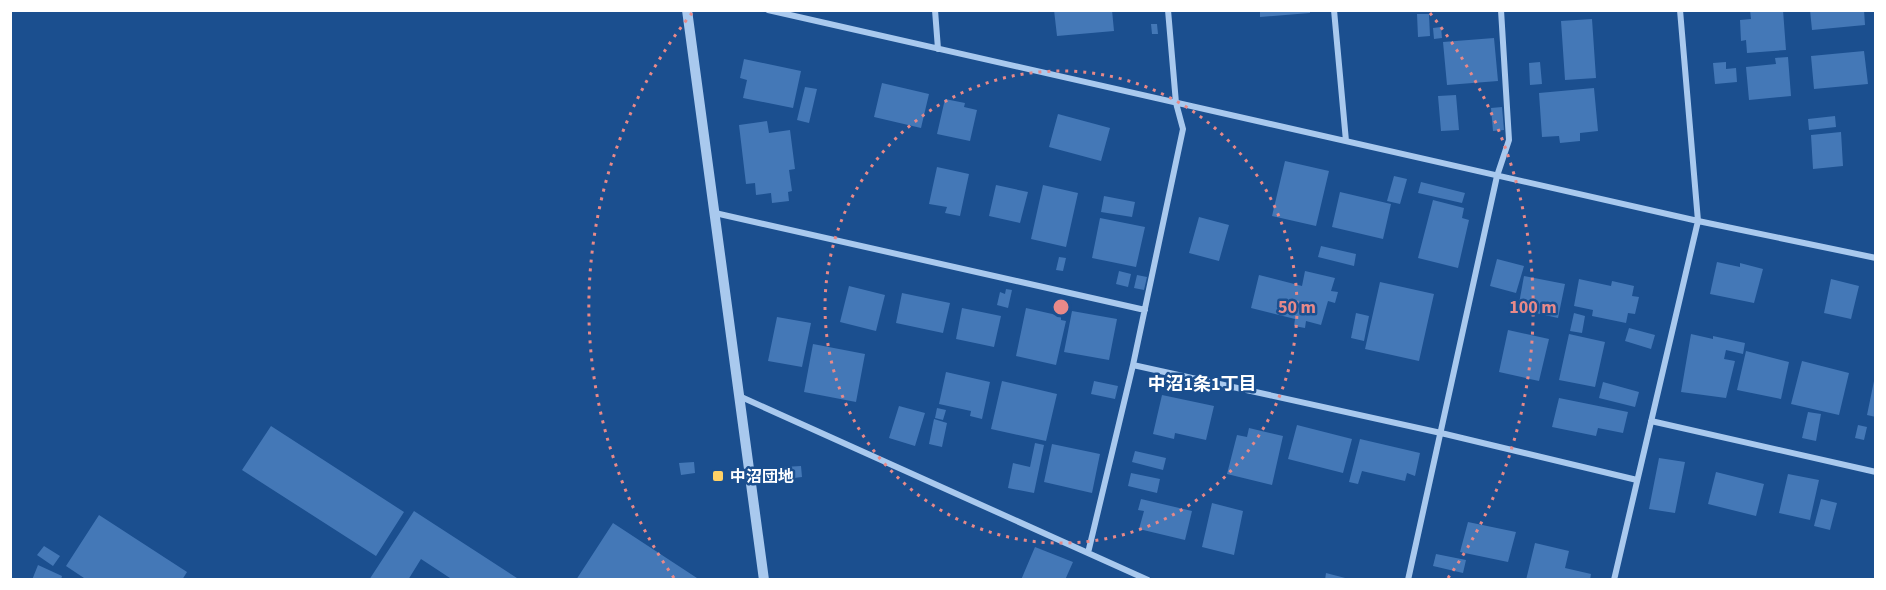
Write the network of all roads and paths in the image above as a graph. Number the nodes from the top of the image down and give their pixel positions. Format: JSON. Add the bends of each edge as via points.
{"nodes":[{"id":1,"x":687,"y":10,"type":"edge"},
{"id":2,"x":768,"y":10,"type":"edge"},
{"id":3,"x":935,"y":10,"type":"edge"},
{"id":4,"x":1168,"y":10,"type":"edge"},
{"id":5,"x":1334,"y":10,"type":"edge"},
{"id":6,"x":1501,"y":10,"type":"edge"},
{"id":7,"x":1680,"y":10,"type":"edge"},
{"id":8,"x":938,"y":49,"type":"junction"},
{"id":9,"x":1176,"y":103,"type":"junction"},
{"id":10,"x":1346,"y":141,"type":"junction"},
{"id":11,"x":1497,"y":176,"type":"junction"},
{"id":12,"x":715,"y":213,"type":"junction"},
{"id":13,"x":1698,"y":221,"type":"junction"},
{"id":14,"x":1875,"y":258,"type":"edge"},
{"id":15,"x":1145,"y":310,"type":"junction"},
{"id":16,"x":1133,"y":365,"type":"junction"},
{"id":17,"x":739,"y":396,"type":"junction"},
{"id":18,"x":1651,"y":422,"type":"junction"},
{"id":19,"x":1441,"y":432,"type":"junction"},
{"id":20,"x":1875,"y":472,"type":"edge"},
{"id":21,"x":1637,"y":480,"type":"junction"},
{"id":22,"x":1088,"y":553,"type":"junction"},
{"id":23,"x":764,"y":579,"type":"edge"},
{"id":24,"x":1148,"y":579,"type":"edge"},
{"id":25,"x":1408,"y":579,"type":"edge"},
{"id":26,"x":1614,"y":579,"type":"edge"}],
"edges":[{"from":1,"to":12,"type":"street"},
{"from":2,"to":8,"type":"street"},
{"from":3,"to":8,"type":"street"},
{"from":4,"to":9,"type":"street"},
{"from":5,"to":10,"type":"street"},
{"from":6,"to":11,"type":"street","via":[[1509,140]]},
{"from":7,"to":13,"type":"street"},
{"from":8,"to":9,"type":"street"},
{"from":9,"to":10,"type":"street"},
{"from":9,"to":15,"type":"street","via":[[1183,129]]},
{"from":10,"to":11,"type":"street"},
{"from":11,"to":13,"type":"street"},
{"from":11,"to":19,"type":"street"},
{"from":12,"to":15,"type":"street"},
{"from":12,"to":17,"type":"street"},
{"from":13,"to":14,"type":"street"},
{"from":13,"to":18,"type":"street"},
{"from":15,"to":16,"type":"street"},
{"from":16,"to":19,"type":"street"},
{"from":16,"to":22,"type":"street"},
{"from":17,"to":22,"type":"street"},
{"from":17,"to":23,"type":"street"},
{"from":18,"to":20,"type":"street"},
{"from":18,"to":21,"type":"street"},
{"from":19,"to":21,"type":"street"},
{"from":19,"to":25,"type":"street"},
{"from":21,"to":26,"type":"street"},
{"from":22,"to":24,"type":"street"}]}
